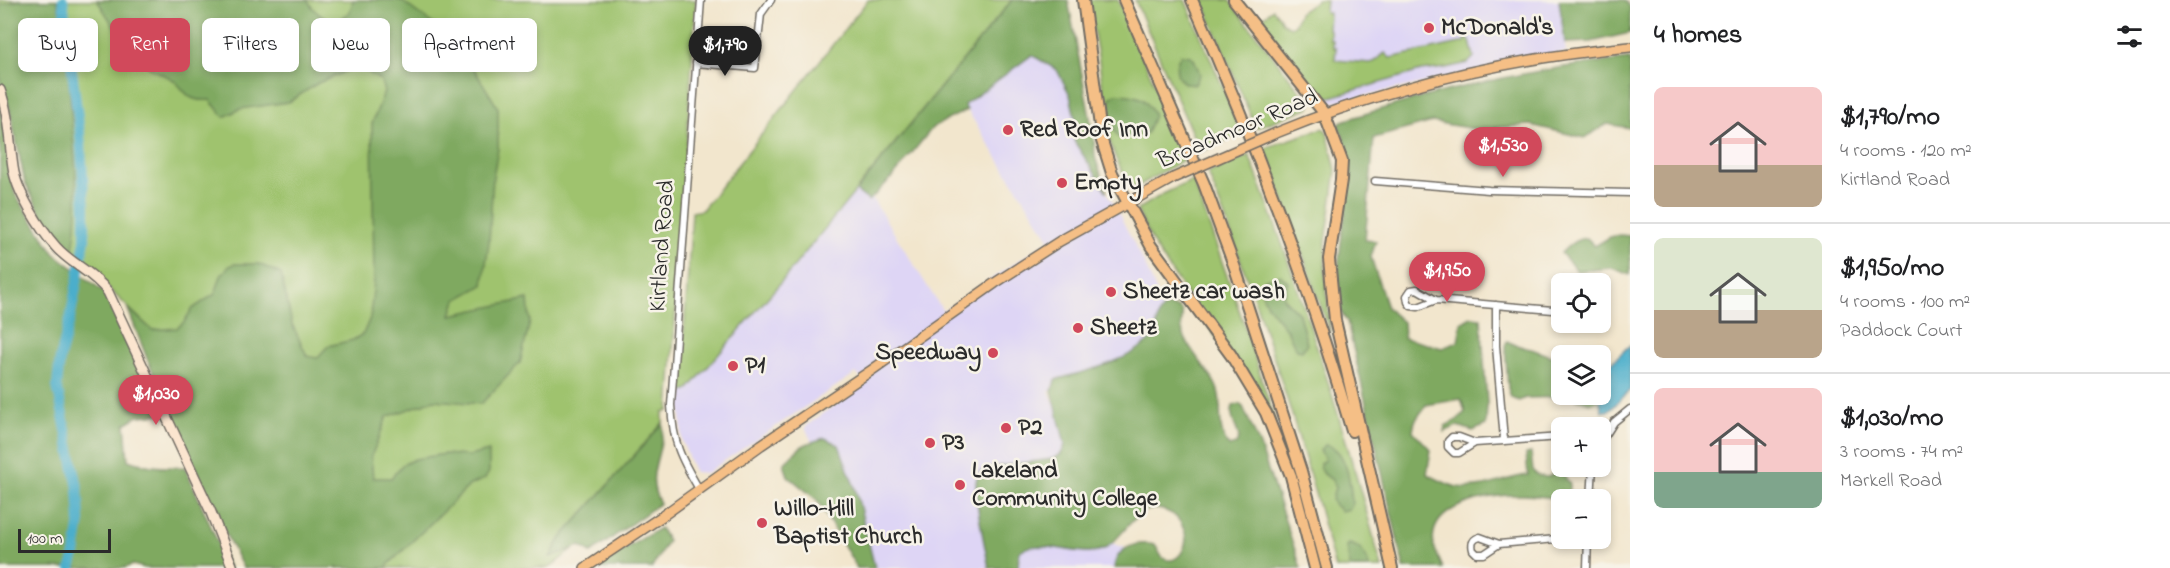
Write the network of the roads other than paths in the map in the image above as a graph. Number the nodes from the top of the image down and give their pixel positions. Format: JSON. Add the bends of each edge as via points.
{"nodes":[{"id":1,"x":701,"y":0,"type":"edge"},
{"id":2,"x":771,"y":0,"type":"edge"},
{"id":3,"x":1083,"y":0,"type":"edge"},
{"id":4,"x":1124,"y":0,"type":"edge"},
{"id":5,"x":1192,"y":0,"type":"edge"},
{"id":6,"x":1234,"y":0,"type":"edge"},
{"id":7,"x":1630,"y":47,"type":"edge"},
{"id":8,"x":696,"y":63,"type":"junction"},
{"id":9,"x":0,"y":90,"type":"edge"},
{"id":10,"x":1324,"y":113,"type":"junction"},
{"id":11,"x":1375,"y":181,"type":"dead end"},
{"id":12,"x":1630,"y":193,"type":"edge"},
{"id":13,"x":1127,"y":202,"type":"junction"},
{"id":14,"x":1436,"y":300,"type":"dead end"},
{"id":15,"x":1496,"y":305,"type":"junction"},
{"id":16,"x":1551,"y":310,"type":"edge"},
{"id":17,"x":1630,"y":409,"type":"edge"},
{"id":18,"x":1611,"y":427,"type":"edge"},
{"id":19,"x":1551,"y":438,"type":"edge"},
{"id":20,"x":1504,"y":440,"type":"junction"},
{"id":21,"x":1475,"y":443,"type":"dead end"},
{"id":22,"x":699,"y":489,"type":"junction"},
{"id":23,"x":1551,"y":539,"type":"edge"},
{"id":24,"x":1499,"y":544,"type":"dead end"},
{"id":25,"x":1588,"y":549,"type":"edge"},
{"id":26,"x":1391,"y":564,"type":"edge"},
{"id":27,"x":233,"y":568,"type":"edge"},
{"id":28,"x":585,"y":568,"type":"edge"},
{"id":29,"x":1315,"y":568,"type":"edge"},
{"id":30,"x":1327,"y":568,"type":"edge"},
{"id":31,"x":1587,"y":568,"type":"edge"}],
"edges":[{"from":1,"to":8,"type":"street","name":"Kirtland Road"},
{"from":2,"to":8,"type":"street","via":[[761,14],[755,68]]},
{"from":3,"to":13,"type":"highway","via":[[1102,141]]},
{"from":4,"to":30,"type":"highway","via":[[1204,184],[1235,268],[1301,471]]},
{"from":5,"to":26,"type":"highway","via":[[1293,249],[1328,350]]},
{"from":6,"to":10,"type":"highway"},
{"from":7,"to":10,"type":"main road","name":"Broadmoor Road","via":[[1482,70]]},
{"from":8,"to":22,"type":"street","name":"Kirtland Road","via":[[671,405],[675,442]]},
{"from":9,"to":27,"type":"street","via":[[18,187],[56,248],[92,274],[108,292]]},
{"from":10,"to":13,"type":"main road","name":"Broadmoor Road","bridge":true},
{"from":10,"to":26,"type":"highway","via":[[1342,162],[1329,259],[1335,320]]},
{"from":11,"to":12,"type":"street"},
{"from":13,"to":22,"type":"main road","name":"Broadmoor Road","via":[[995,283]]},
{"from":13,"to":29,"type":"highway","via":[[1151,246],[1231,355],[1266,413],[1291,476]]},
{"from":14,"to":15,"type":"street"},
{"from":15,"to":16,"type":"street"},
{"from":15,"to":20,"type":"street"},
{"from":17,"to":18,"type":"street"},
{"from":19,"to":20,"type":"street"},
{"from":20,"to":21,"type":"street"},
{"from":22,"to":28,"type":"main road"},
{"from":23,"to":24,"type":"street"},
{"from":25,"to":31,"type":"street"}]}
